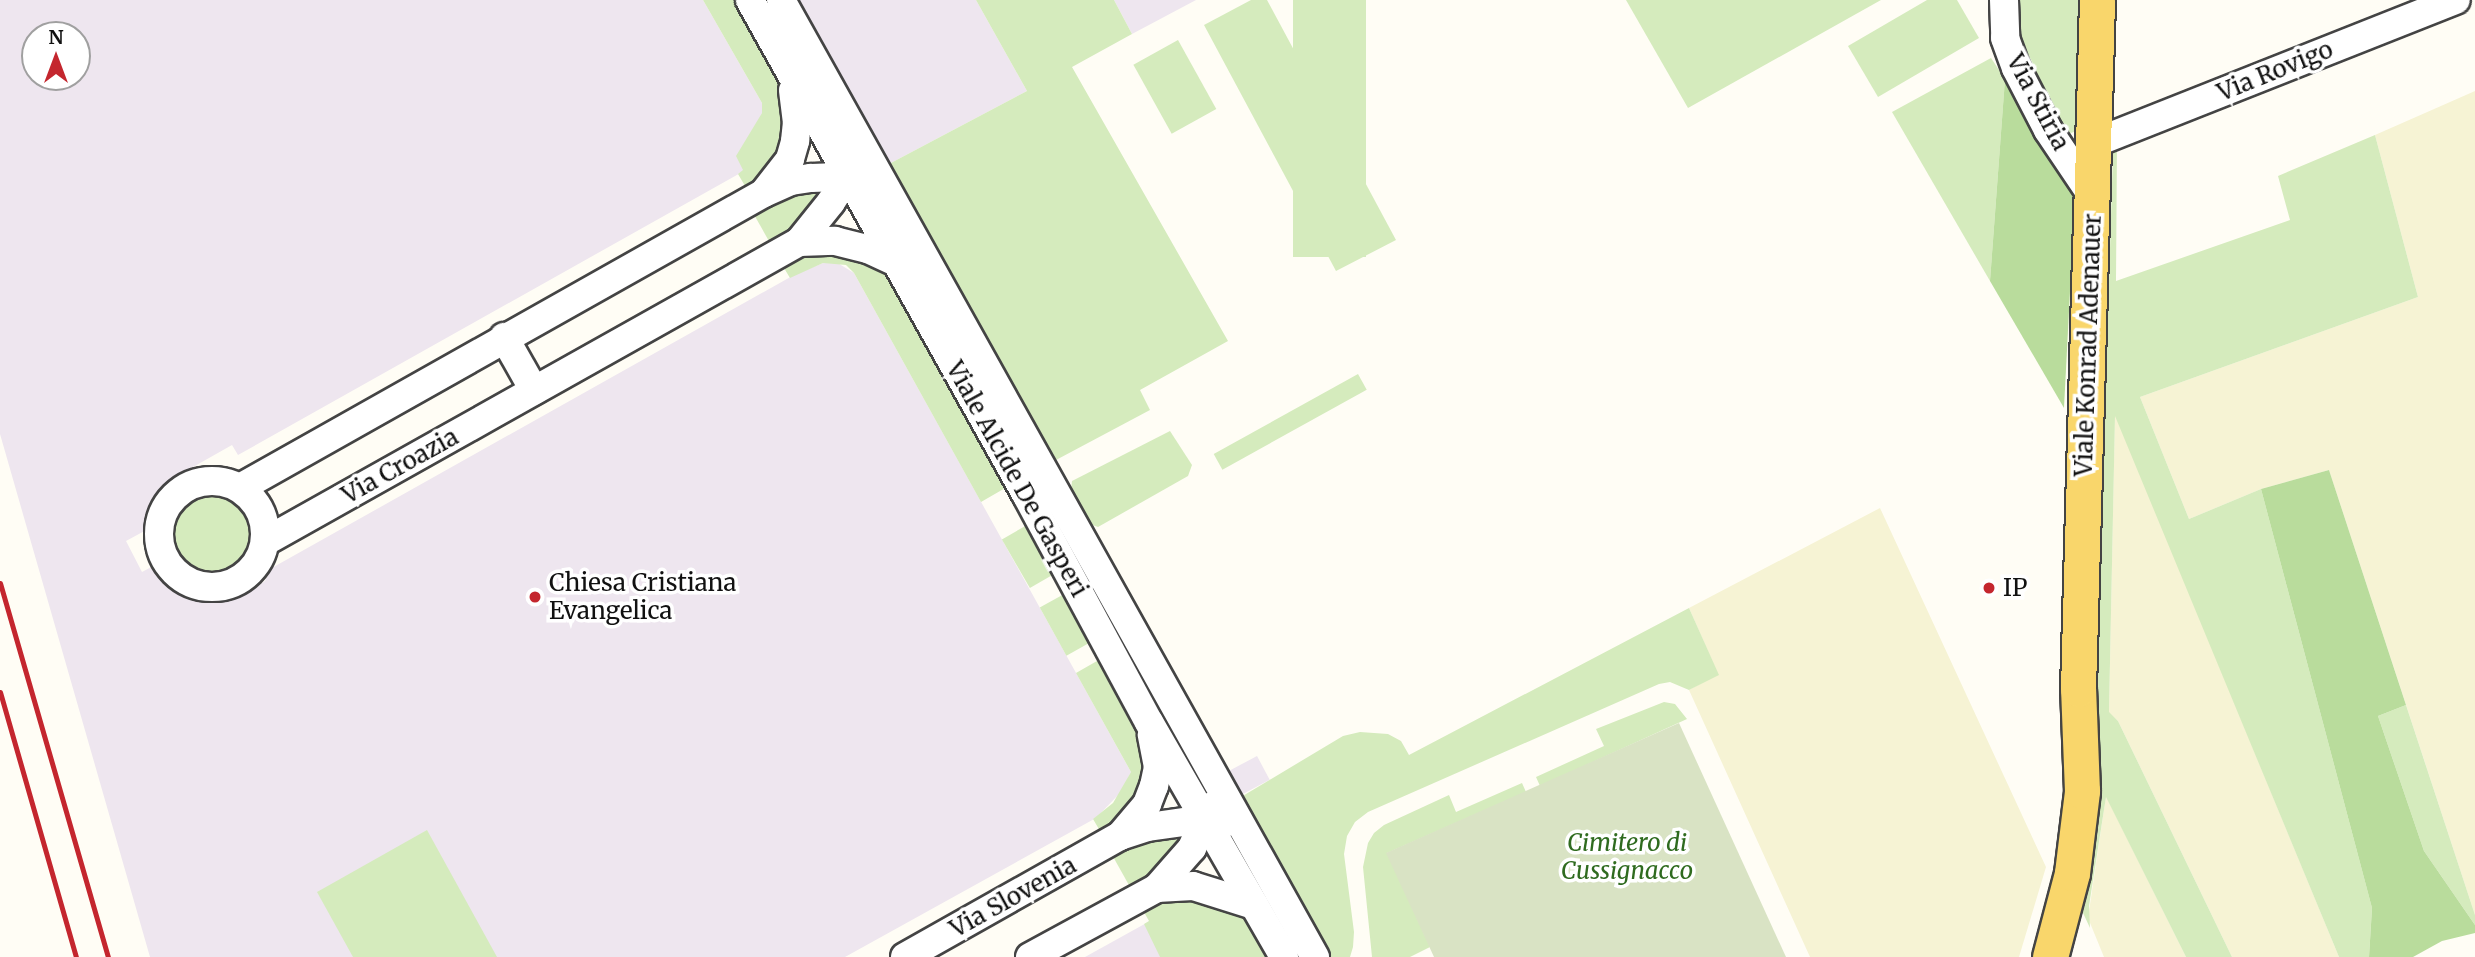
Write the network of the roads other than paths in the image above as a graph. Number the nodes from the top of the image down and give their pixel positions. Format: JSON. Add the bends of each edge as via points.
{"nodes":[{"id":1,"x":750,"y":0,"type":"edge"},
{"id":2,"x":781,"y":0,"type":"edge"},
{"id":3,"x":2004,"y":0,"type":"edge"},
{"id":4,"x":2096,"y":0,"type":"edge"},
{"id":5,"x":2456,"y":0,"type":"edge"},
{"id":6,"x":792,"y":77,"type":"junction"},
{"id":7,"x":858,"y":138,"type":"junction"},
{"id":8,"x":2094,"y":143,"type":"junction"},
{"id":9,"x":847,"y":177,"type":"junction"},
{"id":10,"x":764,"y":192,"type":"junction"},
{"id":11,"x":892,"y":198,"type":"junction"},
{"id":12,"x":2093,"y":198,"type":"junction"},
{"id":13,"x":799,"y":243,"type":"junction"},
{"id":14,"x":896,"y":262,"type":"junction"},
{"id":15,"x":504,"y":337,"type":"junction"},
{"id":16,"x":534,"y":390,"type":"junction"},
{"id":17,"x":240,"y":488,"type":"junction"},
{"id":18,"x":266,"y":541,"type":"junction"},
{"id":19,"x":2078,"y":689,"type":"junction"},
{"id":20,"x":1149,"y":722,"type":"junction"},
{"id":21,"x":1217,"y":782,"type":"junction"},
{"id":22,"x":1205,"y":820,"type":"junction"},
{"id":23,"x":1120,"y":836,"type":"junction"},
{"id":24,"x":1249,"y":838,"type":"junction"},
{"id":25,"x":1157,"y":888,"type":"junction"},
{"id":26,"x":1254,"y":905,"type":"junction"},
{"id":27,"x":905,"y":957,"type":"edge"},
{"id":28,"x":1030,"y":957,"type":"edge"},
{"id":29,"x":1284,"y":957,"type":"edge"},
{"id":30,"x":1315,"y":957,"type":"edge"},
{"id":31,"x":2026,"y":957,"type":"edge"},
{"id":32,"x":2050,"y":957,"type":"edge"}],
"edges":[{"from":1,"to":6,"type":"street","name":"Viale Alcide De Gasperi"},
{"from":2,"to":7,"type":"street","name":"Viale Alcide De Gasperi"},
{"from":3,"to":12,"type":"street","name":"Via Stiria","via":[[2005,38],[2016,68],[2048,130]]},
{"from":4,"to":8,"type":"main road","name":"Viale Konrad Adenauer"},
{"from":5,"to":8,"type":"street","name":"Via Rovigo"},
{"from":6,"to":9,"type":"street","name":"Viale Alcide De Gasperi"},
{"from":6,"to":10,"type":"street","via":[[795,141],[790,159]]},
{"from":7,"to":9,"type":"street","name":"Via Croazia"},
{"from":7,"to":11,"type":"street","name":"Viale Alcide De Gasperi"},
{"from":8,"to":12,"type":"main road","name":"Viale Konrad Adenauer"},
{"from":9,"to":10,"type":"street","via":[[790,181]]},
{"from":9,"to":11,"type":"street"},
{"from":9,"to":13,"type":"street","name":"Via Croazia"},
{"from":9,"to":14,"type":"street","name":"Viale Alcide De Gasperi"},
{"from":10,"to":15,"type":"street"},
{"from":11,"to":21,"type":"street","name":"Viale Alcide De Gasperi"},
{"from":12,"to":19,"type":"main road","name":"Viale Konrad Adenauer"},
{"from":13,"to":14,"type":"street","name":"Via Croazia","via":[[835,241]]},
{"from":13,"to":16,"type":"street","name":"Via Croazia"},
{"from":14,"to":20,"type":"street","name":"Viale Alcide De Gasperi"},
{"from":15,"to":16,"type":"street"},
{"from":15,"to":17,"type":"street"},
{"from":16,"to":18,"type":"street","name":"Via Croazia"},
{"from":17,"to":18,"type":"street","via":[[261,511]]},
{"from":17,"to":18,"type":"street","via":[[207,481],[176,495],[159,524],[164,558],[188,582],[221,587],[251,572]]},
{"from":19,"to":31,"type":"main road","name":"Viale Konrad Adenauer","via":[[2054,862]]},
{"from":19,"to":32,"type":"main road","name":"Viale Konrad Adenauer","via":[[2080,828],[2063,918]]},
{"from":20,"to":22,"type":"street","name":"Viale Alcide De Gasperi"},
{"from":20,"to":23,"type":"street","name":"Via Slovenia","via":[[1158,767],[1154,786],[1147,804]]},
{"from":21,"to":22,"type":"street"},
{"from":21,"to":24,"type":"street","name":"Viale Alcide De Gasperi"},
{"from":22,"to":23,"type":"street","name":"Via Slovenia","via":[[1148,827]]},
{"from":22,"to":24,"type":"street","name":"Via Slovenia"},
{"from":22,"to":25,"type":"street","via":[[1192,848]]},
{"from":22,"to":26,"type":"street","name":"Viale Alcide De Gasperi"},
{"from":23,"to":27,"type":"street","name":"Via Slovenia"},
{"from":24,"to":30,"type":"street","name":"Viale Alcide De Gasperi"},
{"from":25,"to":26,"type":"street","via":[[1193,886]]},
{"from":25,"to":28,"type":"street"},
{"from":26,"to":29,"type":"street","name":"Viale Alcide De Gasperi"}]}
